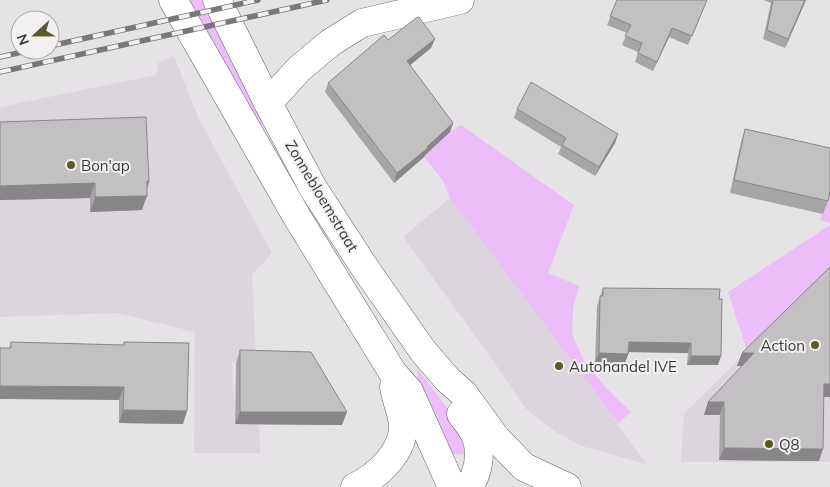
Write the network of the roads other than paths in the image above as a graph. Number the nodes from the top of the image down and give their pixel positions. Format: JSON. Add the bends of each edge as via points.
{"nodes":[{"id":1,"x":174,"y":0,"type":"edge"},
{"id":2,"x":216,"y":0,"type":"edge"},
{"id":3,"x":460,"y":0,"type":"edge"},
{"id":4,"x":268,"y":103,"type":"junction"},
{"id":5,"x":393,"y":373,"type":"junction"},
{"id":6,"x":448,"y":380,"type":"junction"},
{"id":7,"x":456,"y":484,"type":"edge"},
{"id":8,"x":355,"y":487,"type":"edge"},
{"id":9,"x":567,"y":487,"type":"edge"}],
"edges":[{"from":1,"to":5,"type":"main road","name":"Zonnebloemstraat","via":[[298,217]]},
{"from":2,"to":4,"type":"main road","name":"Zonnebloemstraat"},
{"from":3,"to":4,"type":"main road","via":[[362,23],[330,43],[299,69]]},
{"from":4,"to":6,"type":"main road","name":"Zonnebloemstraat","via":[[313,188],[423,351]]},
{"from":5,"to":7,"type":"main road","via":[[409,391]]},
{"from":5,"to":8,"type":"main road","via":[[403,425],[401,440],[379,471]]},
{"from":6,"to":7,"type":"main road","via":[[454,402],[476,437],[478,449],[475,478]]},
{"from":6,"to":9,"type":"main road","name":"Zonnebloemstraat","via":[[464,394],[496,438],[524,467]]}]}
